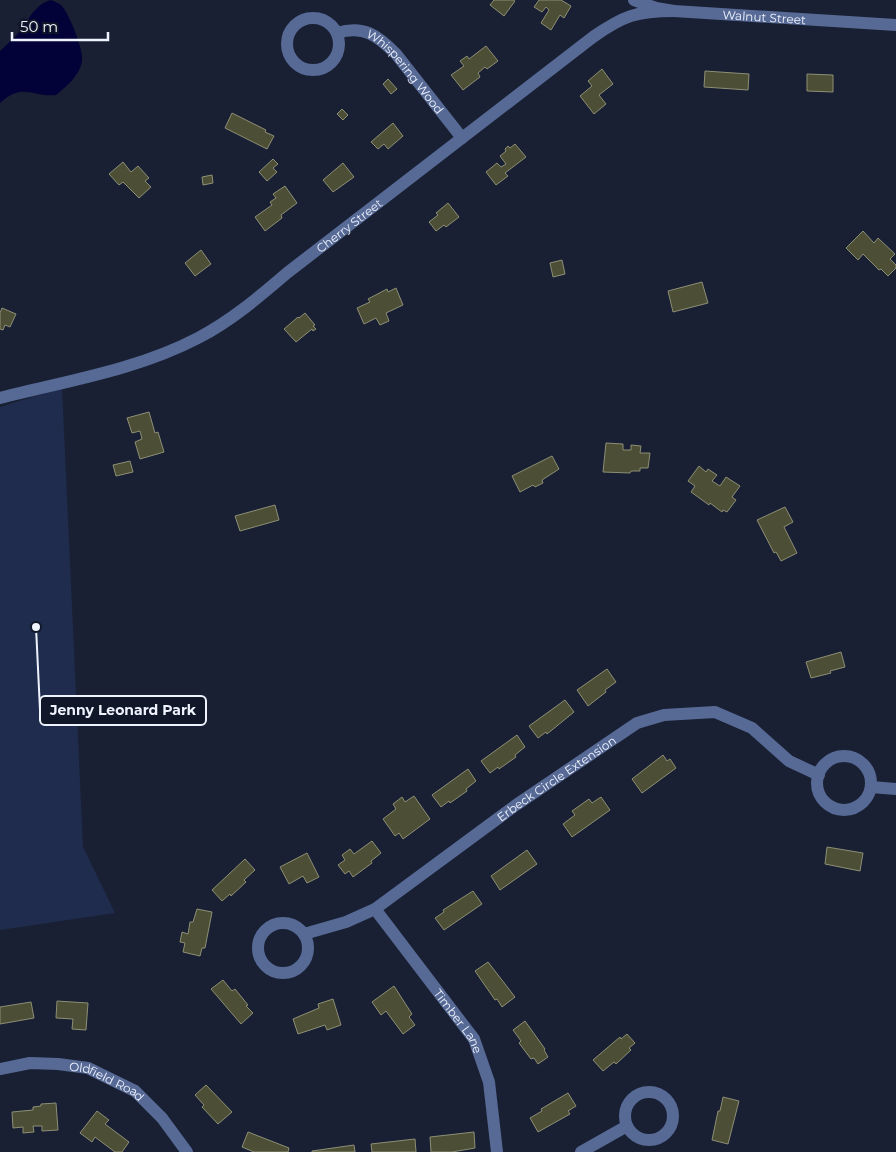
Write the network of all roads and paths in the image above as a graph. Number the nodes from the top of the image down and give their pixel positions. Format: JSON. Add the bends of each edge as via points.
{"nodes":[{"id":1,"x":634,"y":0,"type":"edge"},
{"id":2,"x":674,"y":11,"type":"junction"},
{"id":3,"x":896,"y":25,"type":"edge"},
{"id":4,"x":337,"y":33,"type":"junction"},
{"id":5,"x":462,"y":138,"type":"junction"},
{"id":6,"x":0,"y":398,"type":"edge"},
{"id":7,"x":819,"y":775,"type":"junction"},
{"id":8,"x":871,"y":787,"type":"junction"},
{"id":9,"x":896,"y":789,"type":"edge"},
{"id":10,"x":375,"y":910,"type":"junction"},
{"id":11,"x":304,"y":934,"type":"junction"},
{"id":12,"x":0,"y":1070,"type":"edge"},
{"id":13,"x":626,"y":1126,"type":"dead end"},
{"id":14,"x":187,"y":1152,"type":"edge"},
{"id":15,"x":497,"y":1152,"type":"edge"},
{"id":16,"x":582,"y":1152,"type":"edge"}],
"edges":[{"from":1,"to":2,"type":"street","name":"Walnut Street"},
{"from":2,"to":3,"type":"street","name":"Walnut Street"},
{"from":2,"to":5,"type":"street","name":"Cherry Street","via":[[642,12],[605,28]]},
{"from":4,"to":4,"type":"street","via":[[325,20],[303,20],[290,32],[289,54],[305,69],[323,68],[331,63],[338,51]]},
{"from":4,"to":5,"type":"street","name":"Whispering Wood","via":[[361,30],[383,42]]},
{"from":5,"to":6,"type":"street","name":"Cherry Street","via":[[243,310],[204,334],[135,363]]},
{"from":7,"to":8,"type":"street","via":[[832,759],[850,757],[867,769]]},
{"from":7,"to":8,"type":"street","via":[[817,783],[823,800],[836,808],[848,809],[859,805]]},
{"from":7,"to":10,"type":"street","name":"Erbeck Circle Extension","via":[[789,760],[752,728],[715,712],[664,715],[637,724],[524,799]]},
{"from":8,"to":9,"type":"street"},
{"from":10,"to":11,"type":"street","name":"Erbeck Circle Extension"},
{"from":10,"to":15,"type":"street","name":"Timber Lane","via":[[474,1040],[489,1082]]},
{"from":11,"to":11,"type":"street","via":[[283,922],[267,928],[258,942],[259,958],[270,970],[278,973],[295,970],[306,958],[308,942]]},
{"from":12,"to":14,"type":"street","name":"Oldfield Road","via":[[30,1063],[88,1068],[135,1091],[162,1118]]},
{"from":13,"to":16,"type":"street"}]}
